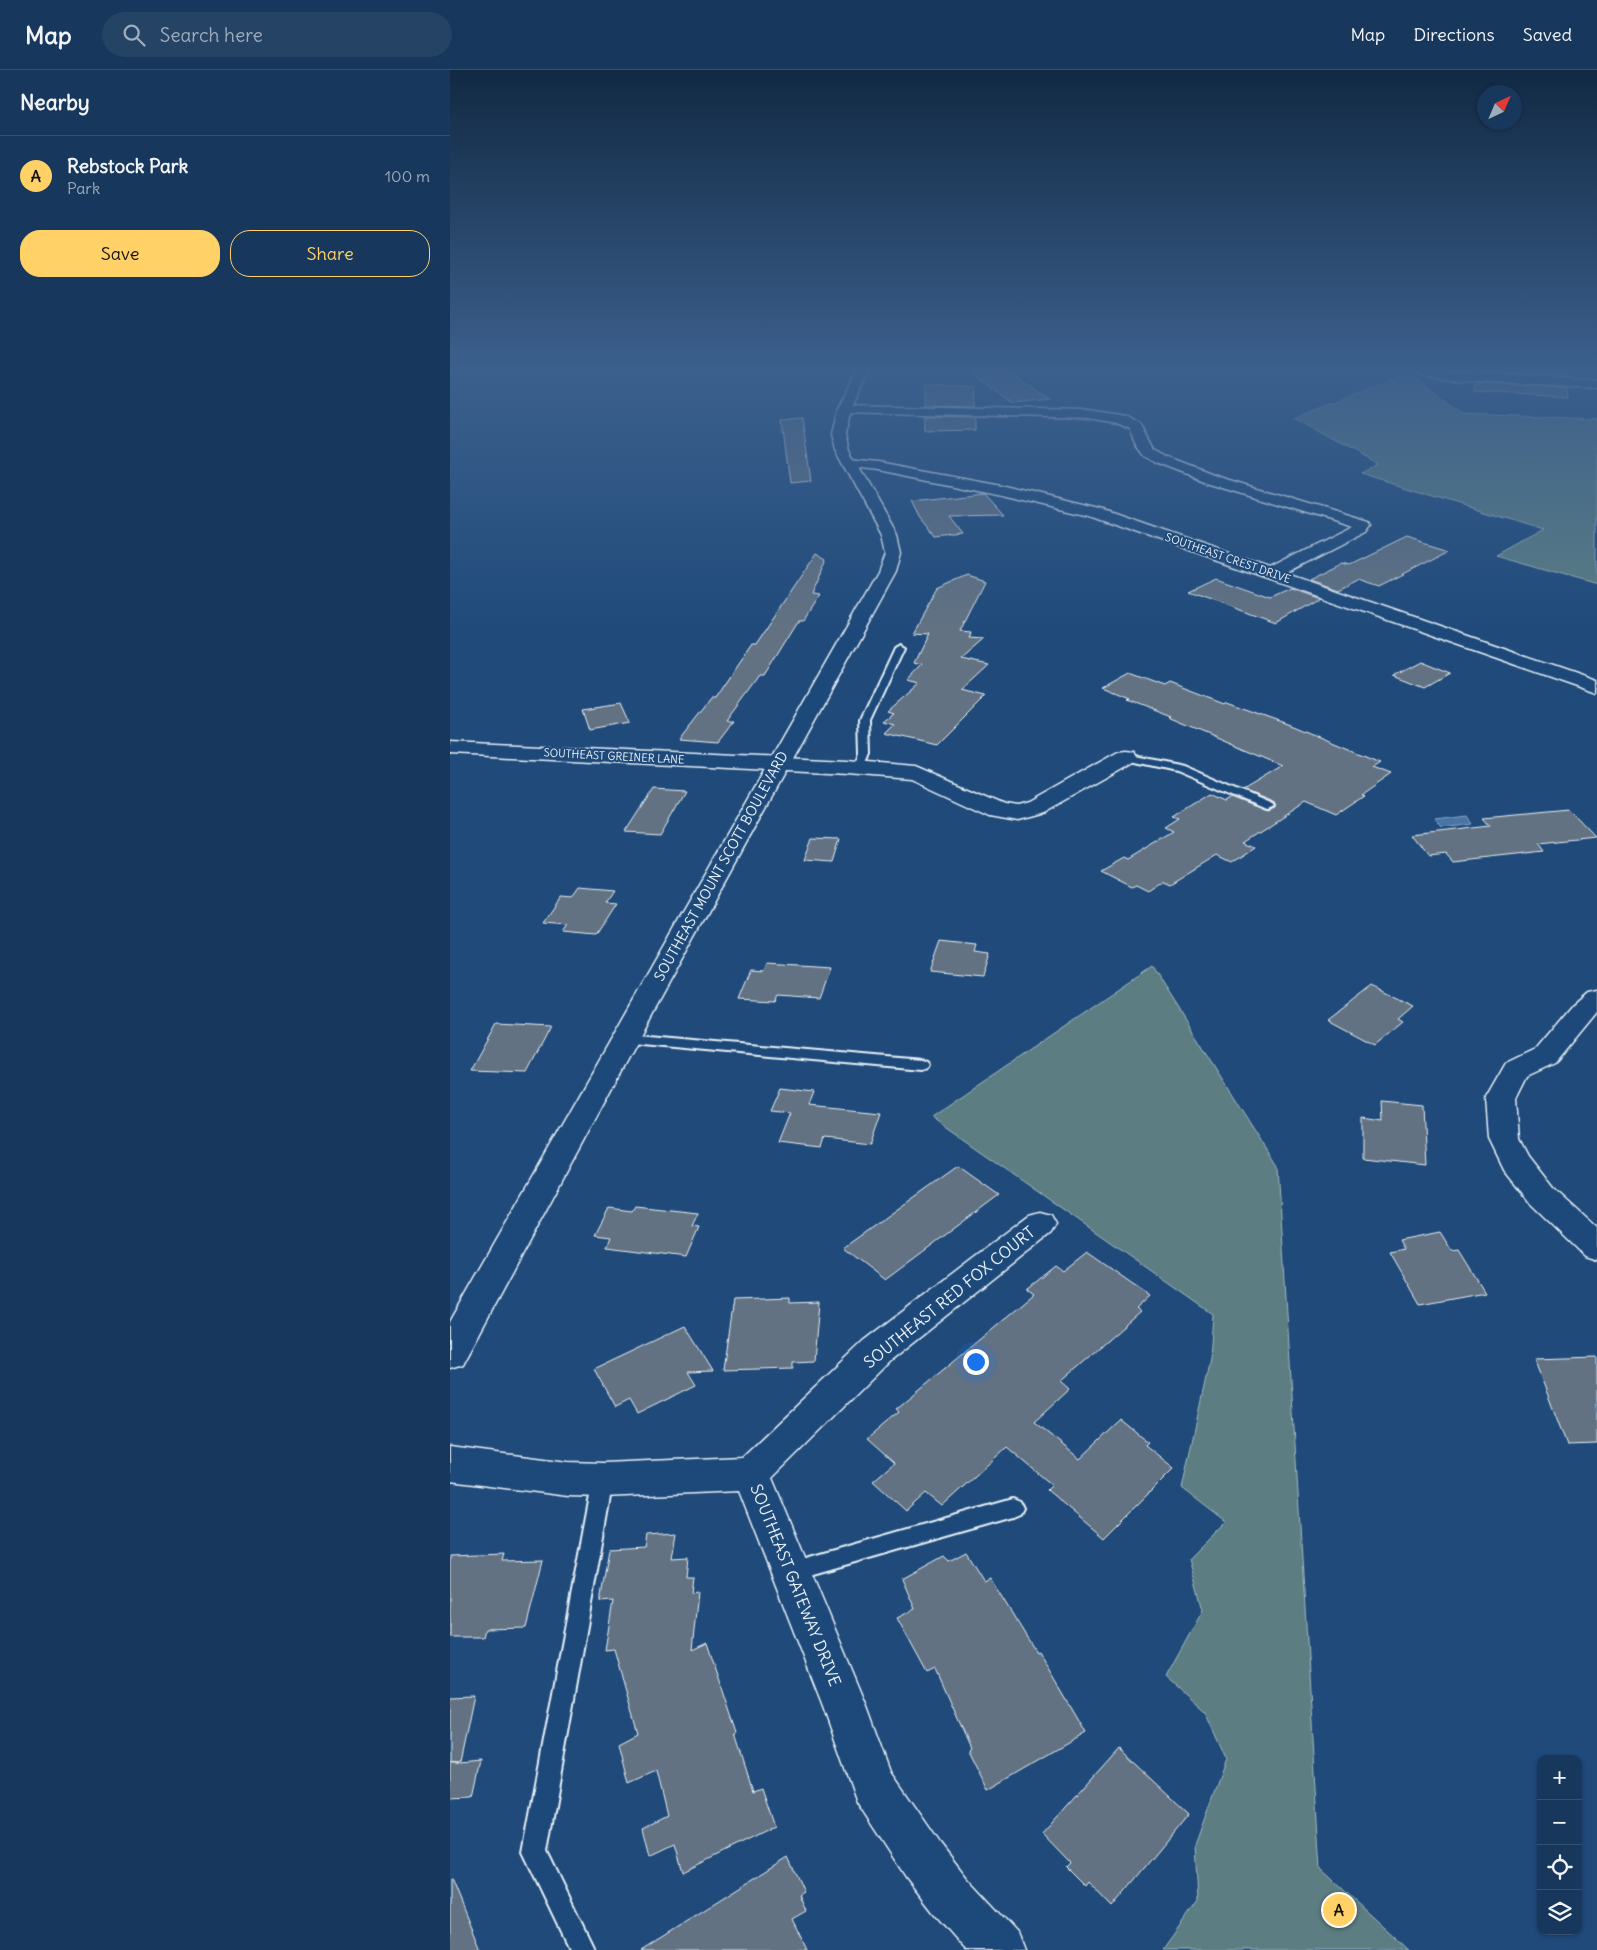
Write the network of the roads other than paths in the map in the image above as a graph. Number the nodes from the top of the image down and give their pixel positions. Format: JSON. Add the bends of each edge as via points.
{"nodes":[{"id":1,"x":847,"y":459,"type":"edge"},
{"id":2,"x":1161,"y":459,"type":"edge"},
{"id":3,"x":850,"y":463,"type":"junction"},
{"id":4,"x":1273,"y":573,"type":"junction"},
{"id":5,"x":899,"y":647,"type":"dead end"},
{"id":6,"x":1597,"y":687,"type":"edge"},
{"id":7,"x":450,"y":748,"type":"edge"},
{"id":8,"x":1126,"y":757,"type":"joint"},
{"id":9,"x":779,"y":764,"type":"junction"},
{"id":10,"x":860,"y":768,"type":"junction"},
{"id":11,"x":1268,"y":806,"type":"dead end"},
{"id":12,"x":1597,"y":998,"type":"edge"},
{"id":13,"x":624,"y":1039,"type":"junction"},
{"id":14,"x":921,"y":1065,"type":"dead end"},
{"id":15,"x":1040,"y":1224,"type":"dead end"},
{"id":16,"x":1597,"y":1247,"type":"edge"},
{"id":17,"x":450,"y":1354,"type":"edge"},
{"id":18,"x":450,"y":1464,"type":"edge"},
{"id":19,"x":751,"y":1474,"type":"junction"},
{"id":20,"x":603,"y":1480,"type":"junction"},
{"id":21,"x":1013,"y":1508,"type":"dead end"},
{"id":22,"x":791,"y":1571,"type":"junction"},
{"id":23,"x":583,"y":1950,"type":"edge"},
{"id":24,"x":999,"y":1950,"type":"edge"}],
"edges":[{"from":1,"to":3,"type":"street","name":"SOUTHEAST MOUNT SCOTT BOULEVARD"},
{"from":2,"to":4,"type":"street","via":[[1212,479],[1363,526]]},
{"from":3,"to":4,"type":"street","name":"SOUTHEAST CREST DRIVE","via":[[1058,502]]},
{"from":3,"to":9,"type":"street","name":"SOUTHEAST MOUNT SCOTT BOULEVARD","via":[[889,535],[893,552],[876,593]]},
{"from":4,"to":6,"type":"street","name":"SOUTHEAST CREST DRIVE"},
{"from":5,"to":10,"type":"lane","via":[[865,720],[866,754]]},
{"from":7,"to":9,"type":"street","name":"SOUTHEAST GREINER LANE"},
{"from":8,"to":10,"type":"street","name":"SOUTHEAST GREINER LANE","via":[[1035,808],[1018,813],[998,810],[916,773]]},
{"from":8,"to":11,"type":"lane","via":[[1179,768]]},
{"from":9,"to":10,"type":"street","name":"SOUTHEAST GREINER LANE"},
{"from":9,"to":13,"type":"street","name":"SOUTHEAST MOUNT SCOTT BOULEVARD"},
{"from":12,"to":16,"type":"street","via":[[1545,1056],[1516,1070],[1501,1098],[1504,1139],[1515,1162],[1542,1196]]},
{"from":13,"to":14,"type":"lane"},
{"from":13,"to":17,"type":"street","name":"SOUTHEAST MOUNT SCOTT BOULEVARD"},
{"from":15,"to":19,"type":"street","name":"SOUTHEAST RED FOX COURT","via":[[877,1351]]},
{"from":18,"to":20,"type":"street","name":"SOUTHEAST GATEWAY DRIVE","via":[[568,1479]]},
{"from":19,"to":20,"type":"street","name":"SOUTHEAST GATEWAY DRIVE"},
{"from":19,"to":22,"type":"street","name":"SOUTHEAST GATEWAY DRIVE"},
{"from":20,"to":23,"type":"lane","via":[[535,1852]]},
{"from":21,"to":22,"type":"lane"},
{"from":22,"to":24,"type":"street","name":"SOUTHEAST GATEWAY DRIVE","via":[[873,1786],[923,1860]]}]}
